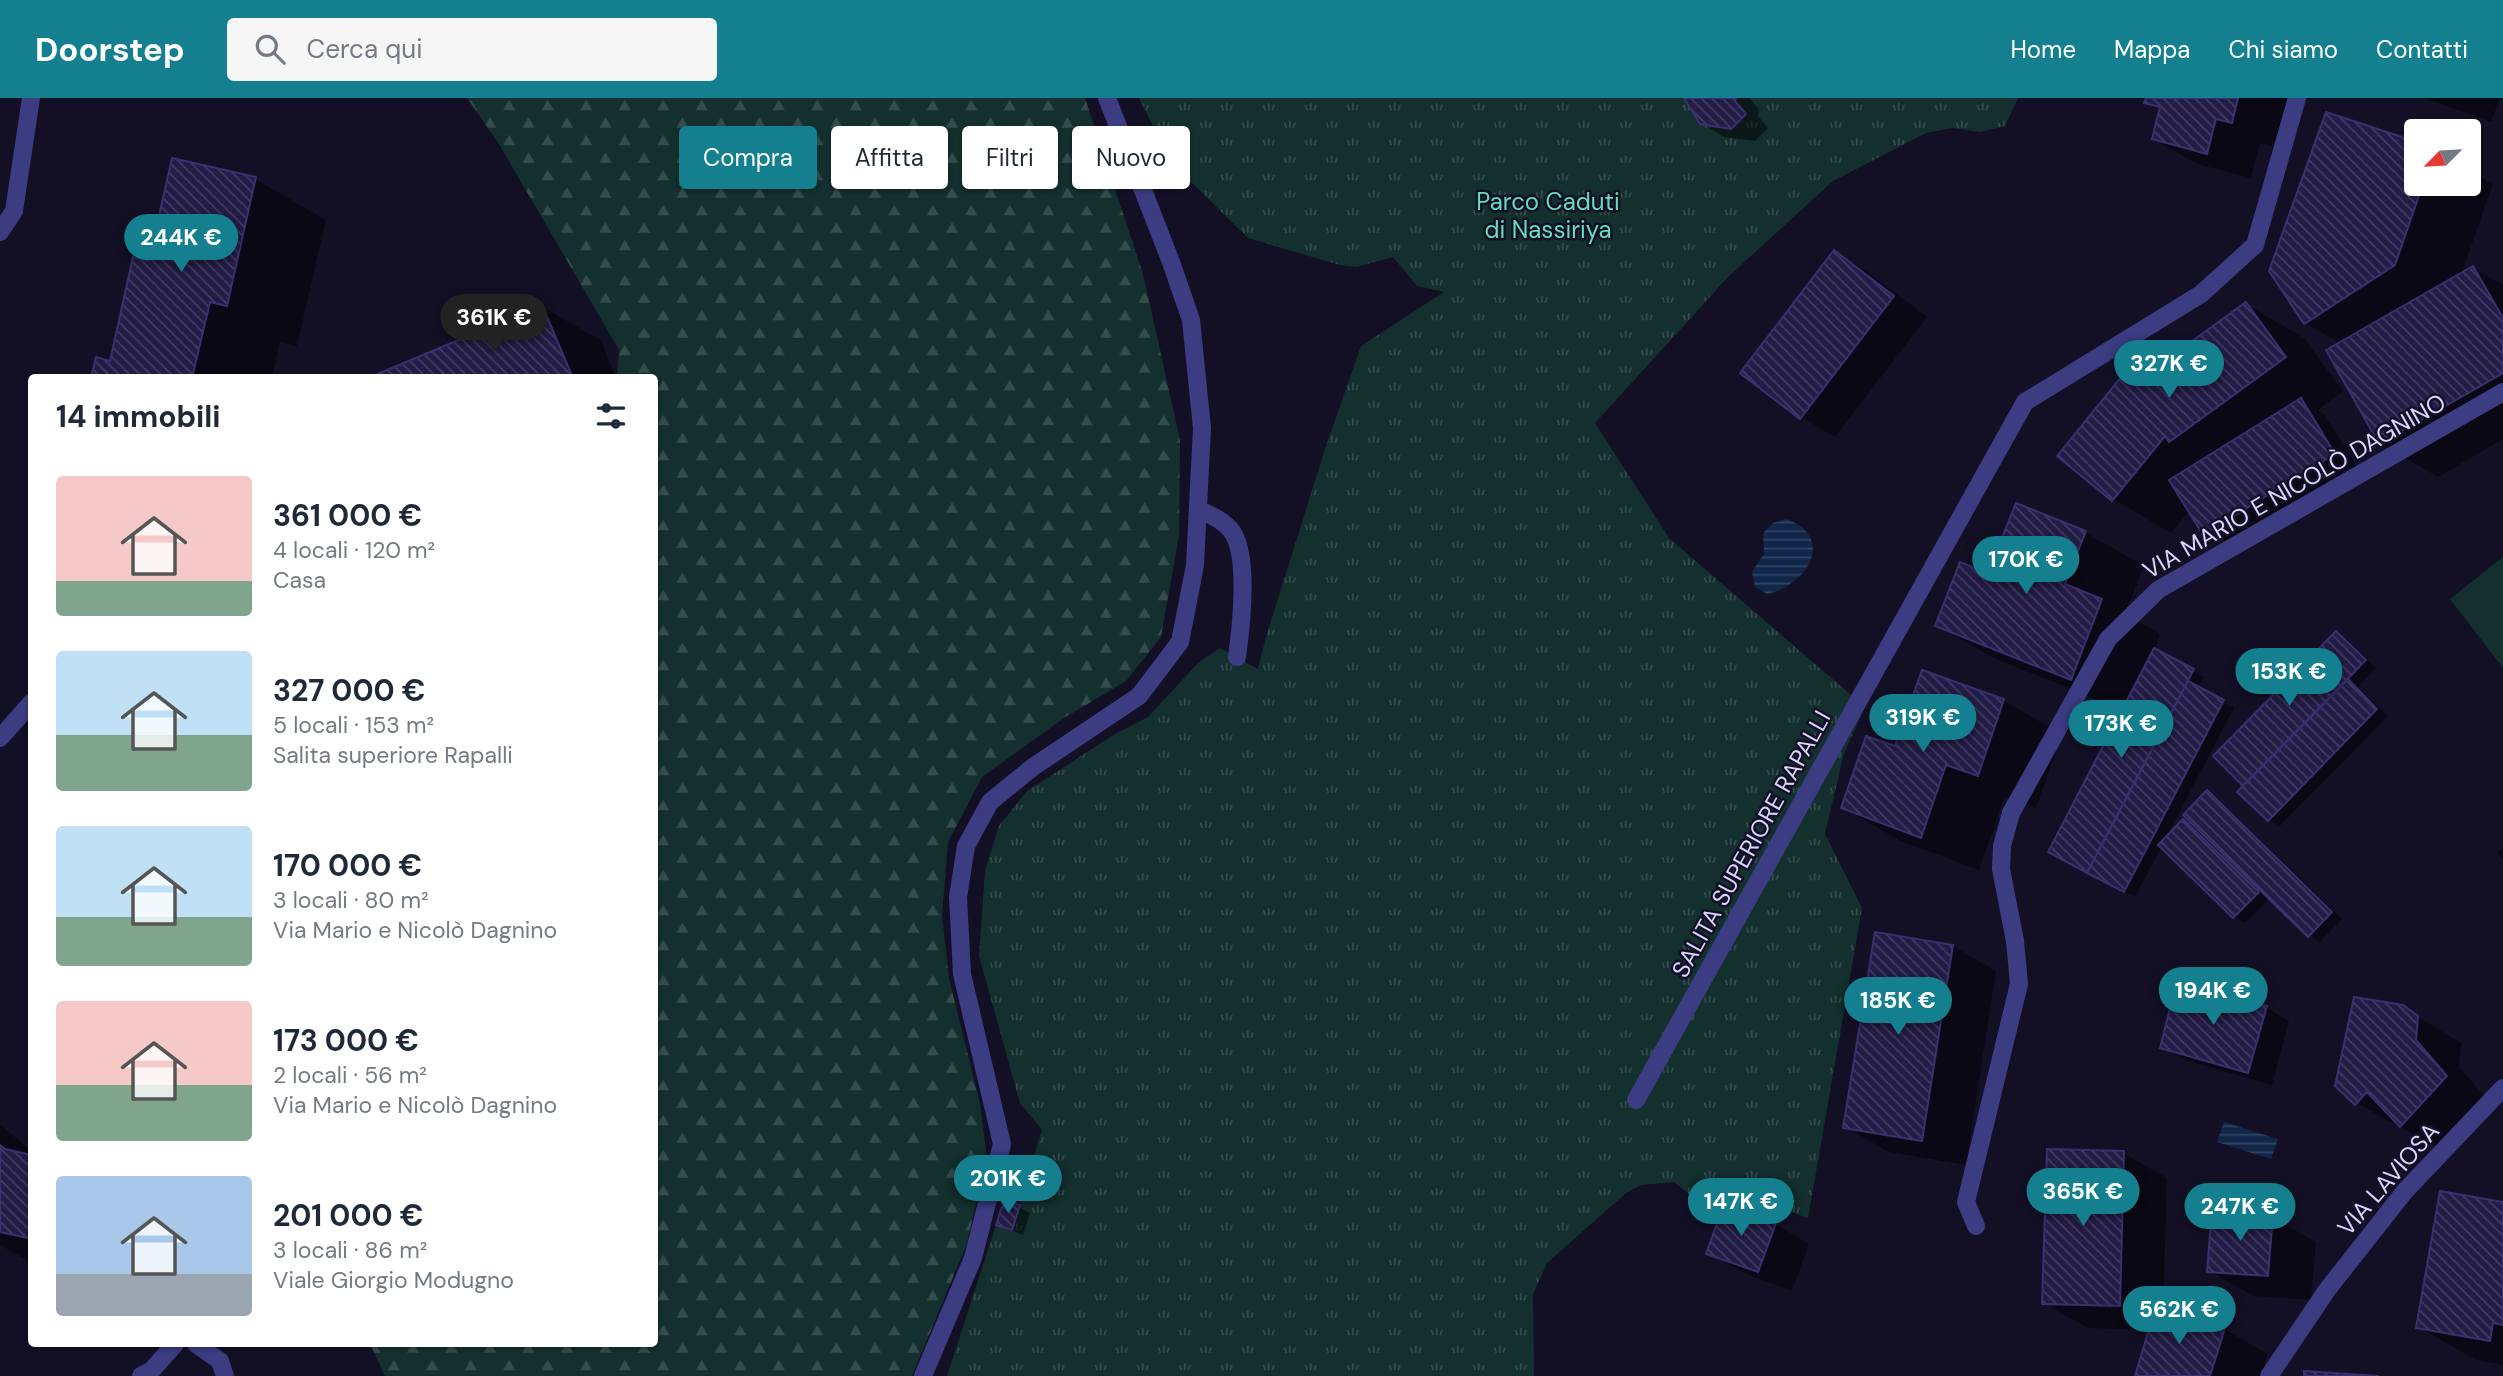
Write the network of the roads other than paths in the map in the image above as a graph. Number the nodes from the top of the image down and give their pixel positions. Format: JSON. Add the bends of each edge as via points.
{"nodes":[{"id":1,"x":31,"y":98,"type":"edge"},
{"id":2,"x":1107,"y":98,"type":"edge"},
{"id":3,"x":2297,"y":98,"type":"edge"},
{"id":4,"x":0,"y":232,"type":"edge"},
{"id":5,"x":2503,"y":392,"type":"edge"},
{"id":6,"x":1198,"y":510,"type":"junction"},
{"id":7,"x":1237,"y":657,"type":"dead end"},
{"id":8,"x":28,"y":706,"type":"edge"},
{"id":9,"x":0,"y":738,"type":"edge"},
{"id":10,"x":2503,"y":1088,"type":"edge"},
{"id":11,"x":1636,"y":1100,"type":"dead end"},
{"id":12,"x":1976,"y":1226,"type":"dead end"},
{"id":13,"x":172,"y":1347,"type":"edge"},
{"id":14,"x":200,"y":1347,"type":"edge"},
{"id":15,"x":141,"y":1376,"type":"edge"},
{"id":16,"x":225,"y":1376,"type":"edge"},
{"id":17,"x":923,"y":1376,"type":"edge"},
{"id":18,"x":2269,"y":1376,"type":"edge"}],
"edges":[{"from":1,"to":4,"type":"street","via":[[14,211]]},
{"from":2,"to":6,"type":"street","via":[[1191,320],[1202,428]]},
{"from":3,"to":11,"type":"street","name":"SALITA SUPERIORE RAPALLI","via":[[2255,245],[2201,294],[2025,402]]},
{"from":5,"to":12,"type":"street","name":"VIA MARIO E NICOLÒ DAGNINO","via":[[2158,590],[2108,639],[2011,813],[2002,846],[2001,869],[2019,984],[1966,1202]]},
{"from":6,"to":7,"type":"street","via":[[1213,515],[1232,531],[1242,558]]},
{"from":6,"to":17,"type":"street","via":[[1195,565],[1180,642],[1139,696],[1033,767],[990,802],[966,846],[958,897],[962,974],[1002,1144],[973,1258]]},
{"from":8,"to":9,"type":"street"},
{"from":10,"to":18,"type":"street","name":"VIA LAVIOSA","via":[[2405,1191],[2327,1290]]},
{"from":13,"to":15,"type":"street"},
{"from":14,"to":16,"type":"street","via":[[220,1362]]}]}
